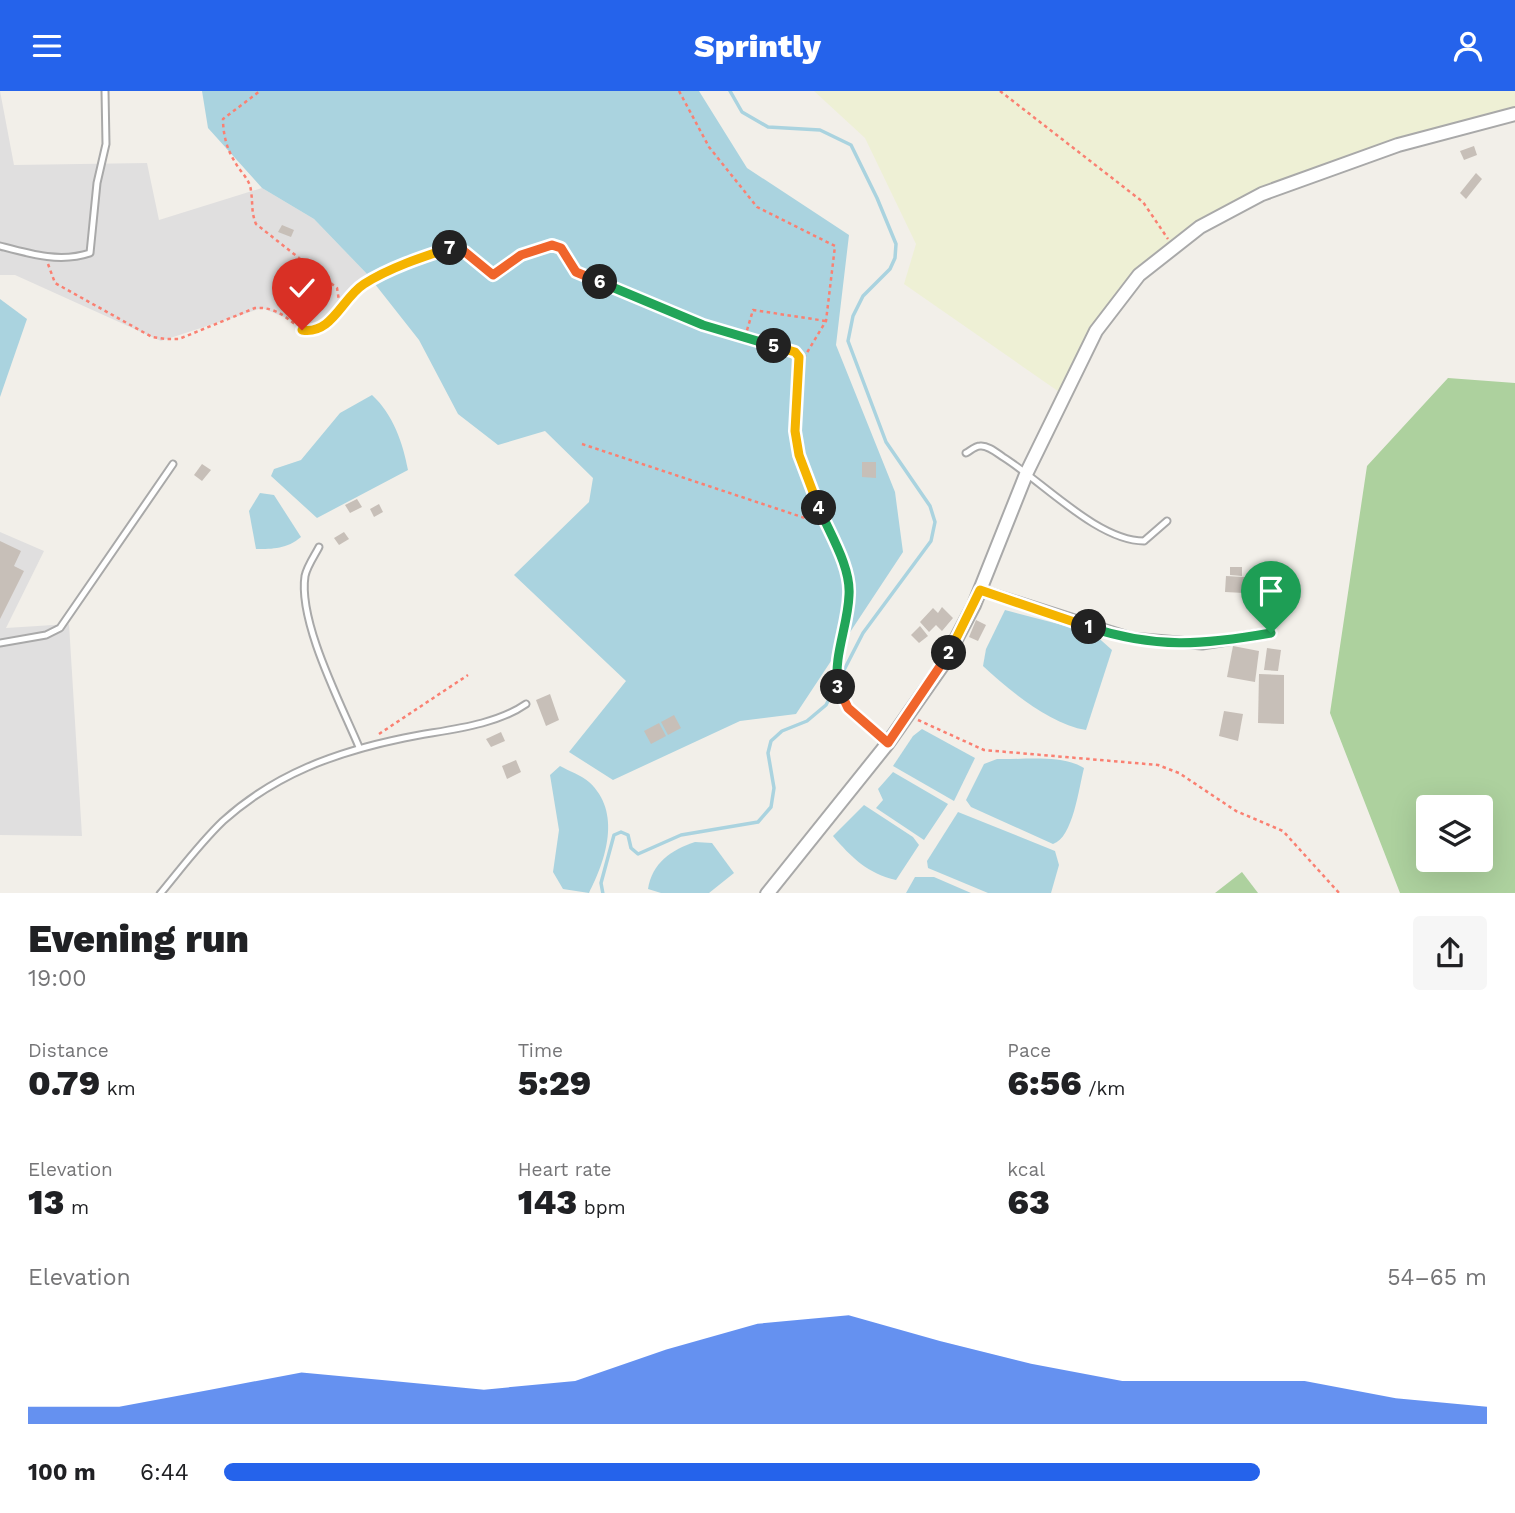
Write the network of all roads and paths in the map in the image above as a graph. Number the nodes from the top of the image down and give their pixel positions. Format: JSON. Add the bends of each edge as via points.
{"nodes":[{"id":1,"x":105,"y":91,"type":"edge"},
{"id":2,"x":260,"y":91,"type":"edge"},
{"id":3,"x":679,"y":91,"type":"edge"},
{"id":4,"x":1000,"y":91,"type":"edge"},
{"id":5,"x":1515,"y":114,"type":"edge"},
{"id":6,"x":0,"y":246,"type":"edge"},
{"id":7,"x":1174,"y":248,"type":"junction"},
{"id":8,"x":47,"y":257,"type":"junction"},
{"id":9,"x":340,"y":307,"type":"junction"},
{"id":10,"x":826,"y":321,"type":"junction"},
{"id":11,"x":745,"y":337,"type":"junction"},
{"id":12,"x":801,"y":363,"type":"junction"},
{"id":13,"x":582,"y":445,"type":"dead end"},
{"id":14,"x":965,"y":453,"type":"dead end"},
{"id":15,"x":173,"y":464,"type":"dead end"},
{"id":16,"x":1027,"y":472,"type":"junction"},
{"id":17,"x":1167,"y":521,"type":"dead end"},
{"id":18,"x":826,"y":525,"type":"junction"},
{"id":19,"x":319,"y":547,"type":"dead end"},
{"id":20,"x":980,"y":590,"type":"junction"},
{"id":21,"x":1271,"y":633,"type":"dead end"},
{"id":22,"x":0,"y":643,"type":"edge"},
{"id":23,"x":468,"y":675,"type":"dead end"},
{"id":24,"x":526,"y":704,"type":"dead end"},
{"id":25,"x":910,"y":713,"type":"junction"},
{"id":26,"x":888,"y":743,"type":"junction"},
{"id":27,"x":359,"y":747,"type":"junction"},
{"id":28,"x":161,"y":893,"type":"edge"},
{"id":29,"x":768,"y":893,"type":"edge"},
{"id":30,"x":1339,"y":893,"type":"edge"}],
"edges":[{"from":1,"to":8,"type":"lane","via":[[108,126],[97,183],[93,246],[81,256]]},
{"from":2,"to":9,"type":"path","via":[[223,119],[231,155],[251,191],[251,213],[256,224],[337,288]]},
{"from":3,"to":10,"type":"path","via":[[709,147],[757,207],[835,246]]},
{"from":4,"to":7,"type":"path","via":[[1143,202]]},
{"from":5,"to":7,"type":"street","via":[[1398,145],[1262,194],[1200,227]]},
{"from":6,"to":8,"type":"lane"},
{"from":7,"to":16,"type":"street","via":[[1139,275],[1096,331]]},
{"from":8,"to":9,"type":"path","via":[[54,283],[152,337],[179,339],[265,307],[302,330],[312,331],[325,327]]},
{"from":9,"to":11,"type":"path","via":[[363,285],[452,248],[465,252],[493,275],[521,255],[552,245],[561,248],[576,272],[703,325]]},
{"from":10,"to":11,"type":"path","via":[[753,310]]},
{"from":10,"to":12,"type":"path"},
{"from":11,"to":12,"type":"path","via":[[795,352]]},
{"from":12,"to":18,"type":"path","via":[[795,431]]},
{"from":13,"to":18,"type":"path"},
{"from":14,"to":16,"type":"lane","via":[[986,447]]},
{"from":15,"to":22,"type":"lane","via":[[60,628]]},
{"from":16,"to":17,"type":"lane","via":[[1107,532],[1127,541],[1144,541]]},
{"from":16,"to":20,"type":"street"},
{"from":18,"to":26,"type":"path","via":[[850,594],[838,656],[839,693],[848,708]]},
{"from":19,"to":27,"type":"lane","via":[[305,574],[305,604]]},
{"from":20,"to":21,"type":"street","via":[[1106,632],[1153,642],[1202,644]]},
{"from":20,"to":25,"type":"street","via":[[942,666]]},
{"from":23,"to":27,"type":"path"},
{"from":24,"to":27,"type":"lane","via":[[498,718]]},
{"from":25,"to":26,"type":"street"},
{"from":25,"to":30,"type":"path","via":[[939,732],[984,750],[1158,765],[1179,773],[1236,811],[1283,831]]},
{"from":26,"to":29,"type":"street"},
{"from":27,"to":28,"type":"lane","via":[[284,776],[248,800],[220,824]]}]}
